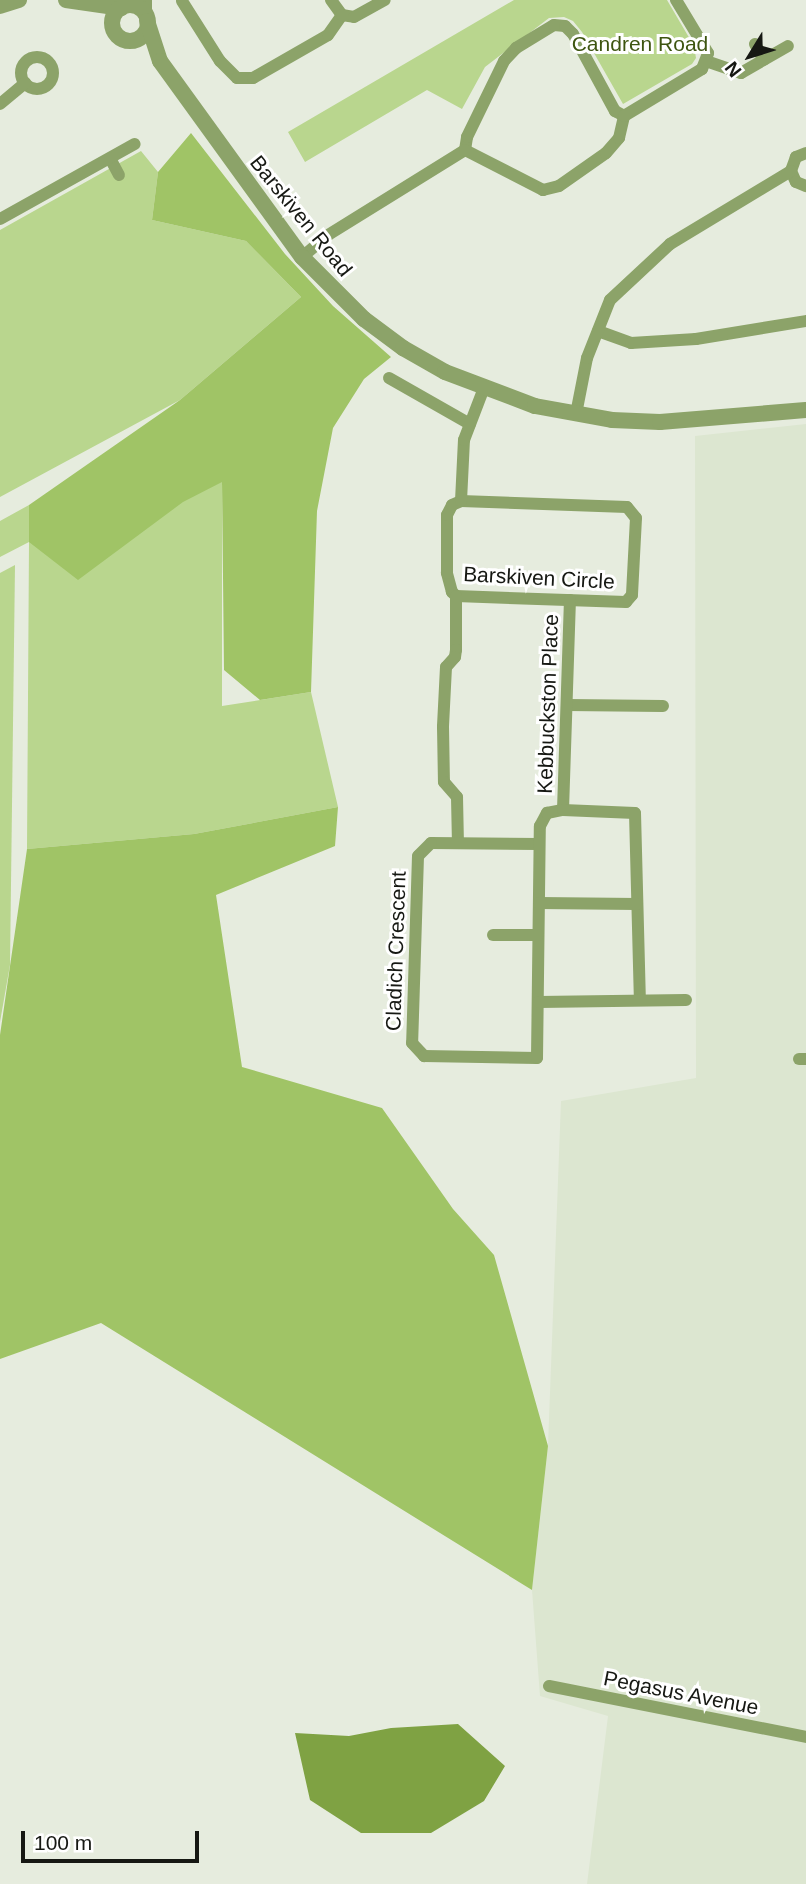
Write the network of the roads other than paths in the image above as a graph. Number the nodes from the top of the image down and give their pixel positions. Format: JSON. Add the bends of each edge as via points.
{"nodes":[{"id":1,"x":19,"y":0,"type":"edge"},
{"id":2,"x":331,"y":0,"type":"edge"},
{"id":3,"x":385,"y":0,"type":"edge"},
{"id":4,"x":676,"y":0,"type":"edge"},
{"id":5,"x":69,"y":1,"type":"edge"},
{"id":6,"x":182,"y":1,"type":"edge"},
{"id":7,"x":126,"y":5,"type":"edge"},
{"id":8,"x":0,"y":6,"type":"edge"},
{"id":9,"x":146,"y":12,"type":"edge"},
{"id":10,"x":342,"y":15,"type":"junction"},
{"id":11,"x":121,"y":38,"type":"junction"},
{"id":12,"x":755,"y":44,"type":"dead end"},
{"id":13,"x":788,"y":46,"type":"dead end"},
{"id":14,"x":764,"y":60,"type":"junction"},
{"id":15,"x":160,"y":61,"type":"junction"},
{"id":16,"x":706,"y":61,"type":"junction"},
{"id":17,"x":25,"y":83,"type":"dead end"},
{"id":18,"x":0,"y":104,"type":"edge"},
{"id":19,"x":624,"y":116,"type":"junction"},
{"id":20,"x":135,"y":144,"type":"dead end"},
{"id":21,"x":465,"y":150,"type":"junction"},
{"id":22,"x":806,"y":153,"type":"edge"},
{"id":23,"x":111,"y":160,"type":"junction"},
{"id":24,"x":791,"y":172,"type":"junction"},
{"id":25,"x":120,"y":175,"type":"dead end"},
{"id":26,"x":806,"y":186,"type":"edge"},
{"id":27,"x":0,"y":219,"type":"edge"},
{"id":28,"x":302,"y":257,"type":"junction"},
{"id":29,"x":806,"y":321,"type":"edge"},
{"id":30,"x":598,"y":331,"type":"junction"},
{"id":31,"x":389,"y":378,"type":"dead end"},
{"id":32,"x":484,"y":388,"type":"junction"},
{"id":33,"x":806,"y":410,"type":"edge"},
{"id":34,"x":576,"y":414,"type":"junction"},
{"id":35,"x":470,"y":424,"type":"junction"},
{"id":36,"x":461,"y":501,"type":"junction"},
{"id":37,"x":456,"y":596,"type":"junction"},
{"id":38,"x":570,"y":600,"type":"junction"},
{"id":39,"x":567,"y":705,"type":"junction"},
{"id":40,"x":663,"y":706,"type":"dead end"},
{"id":41,"x":564,"y":810,"type":"junction"},
{"id":42,"x":458,"y":843,"type":"junction"},
{"id":43,"x":539,"y":844,"type":"junction"},
{"id":44,"x":539,"y":903,"type":"junction"},
{"id":45,"x":637,"y":904,"type":"junction"},
{"id":46,"x":493,"y":935,"type":"dead end"},
{"id":47,"x":538,"y":935,"type":"junction"},
{"id":48,"x":640,"y":999,"type":"junction"},
{"id":49,"x":687,"y":1000,"type":"dead end"},
{"id":50,"x":539,"y":1002,"type":"junction"},
{"id":51,"x":549,"y":1686,"type":"dead end"},
{"id":52,"x":806,"y":1737,"type":"edge"}],
"edges":[{"from":1,"to":8,"type":"street"},
{"from":2,"to":10,"type":"street"},
{"from":3,"to":10,"type":"street","via":[[354,17]]},
{"from":4,"to":16,"type":"street","via":[[708,53]]},
{"from":5,"to":7,"type":"street"},
{"from":5,"to":11,"type":"street","name":"Barskiven Road"},
{"from":6,"to":10,"type":"street","via":[[210,48],[237,78],[253,78],[328,35]]},
{"from":7,"to":9,"type":"street"},
{"from":7,"to":11,"type":"street","via":[[112,23]]},
{"from":9,"to":11,"type":"street","via":[[141,37]]},
{"from":9,"to":15,"type":"street","name":"Barskiven Road"},
{"from":11,"to":15,"type":"street","name":"Barskiven Road"},
{"from":12,"to":14,"type":"street"},
{"from":13,"to":14,"type":"street"},
{"from":14,"to":16,"type":"street","via":[[741,73]]},
{"from":15,"to":28,"type":"street","name":"Barskiven Road"},
{"from":16,"to":19,"type":"street","via":[[702,69]]},
{"from":17,"to":18,"type":"street"},
{"from":19,"to":21,"type":"street","via":[[619,138],[606,153],[559,186],[543,190]]},
{"from":19,"to":21,"type":"street","via":[[615,111],[573,34],[565,26],[554,25],[516,48],[504,61]]},
{"from":20,"to":23,"type":"street"},
{"from":21,"to":28,"type":"street","via":[[328,235]]},
{"from":22,"to":24,"type":"street","via":[[796,157]]},
{"from":23,"to":25,"type":"street"},
{"from":23,"to":27,"type":"street"},
{"from":24,"to":26,"type":"street","via":[[796,182]]},
{"from":24,"to":30,"type":"street","via":[[670,244],[610,300]]},
{"from":28,"to":32,"type":"street","name":"Barskiven Road","via":[[364,319],[393,341],[445,372]]},
{"from":29,"to":30,"type":"street","via":[[696,339],[631,343]]},
{"from":30,"to":34,"type":"street","via":[[587,358]]},
{"from":31,"to":35,"type":"street"},
{"from":32,"to":34,"type":"street","name":"Barskiven Road"},
{"from":32,"to":35,"type":"street","name":"Barskiven Circle"},
{"from":33,"to":34,"type":"street","name":"Barskiven Road","via":[[660,422]]},
{"from":35,"to":36,"type":"street","name":"Barskiven Circle","via":[[464,440]]},
{"from":36,"to":37,"type":"street","name":"Barskiven Circle","via":[[452,505],[447,515],[447,573]]},
{"from":36,"to":38,"type":"street","name":"Barskiven Circle","via":[[627,507],[636,518],[632,595],[626,602]]},
{"from":37,"to":38,"type":"street","name":"Barskiven Circle"},
{"from":37,"to":42,"type":"street","via":[[456,650],[446,667],[443,727],[444,782],[457,797]]},
{"from":38,"to":39,"type":"street","name":"Kebbuckston Place"},
{"from":39,"to":40,"type":"street"},
{"from":39,"to":41,"type":"street","name":"Kebbuckston Place"},
{"from":41,"to":43,"type":"street","via":[[547,813],[540,826]]},
{"from":41,"to":45,"type":"street","via":[[635,813]]},
{"from":42,"to":43,"type":"street","name":"Cladich Crescent"},
{"from":42,"to":50,"type":"street","name":"Cladich Crescent","via":[[430,843],[418,856],[412,1043],[424,1056],[537,1058]]},
{"from":43,"to":44,"type":"street"},
{"from":44,"to":45,"type":"street"},
{"from":44,"to":47,"type":"street"},
{"from":45,"to":48,"type":"street"},
{"from":46,"to":47,"type":"street"},
{"from":47,"to":50,"type":"street"},
{"from":48,"to":49,"type":"street"},
{"from":48,"to":50,"type":"street"},
{"from":51,"to":52,"type":"street","name":"Pegasus Avenue"}]}
